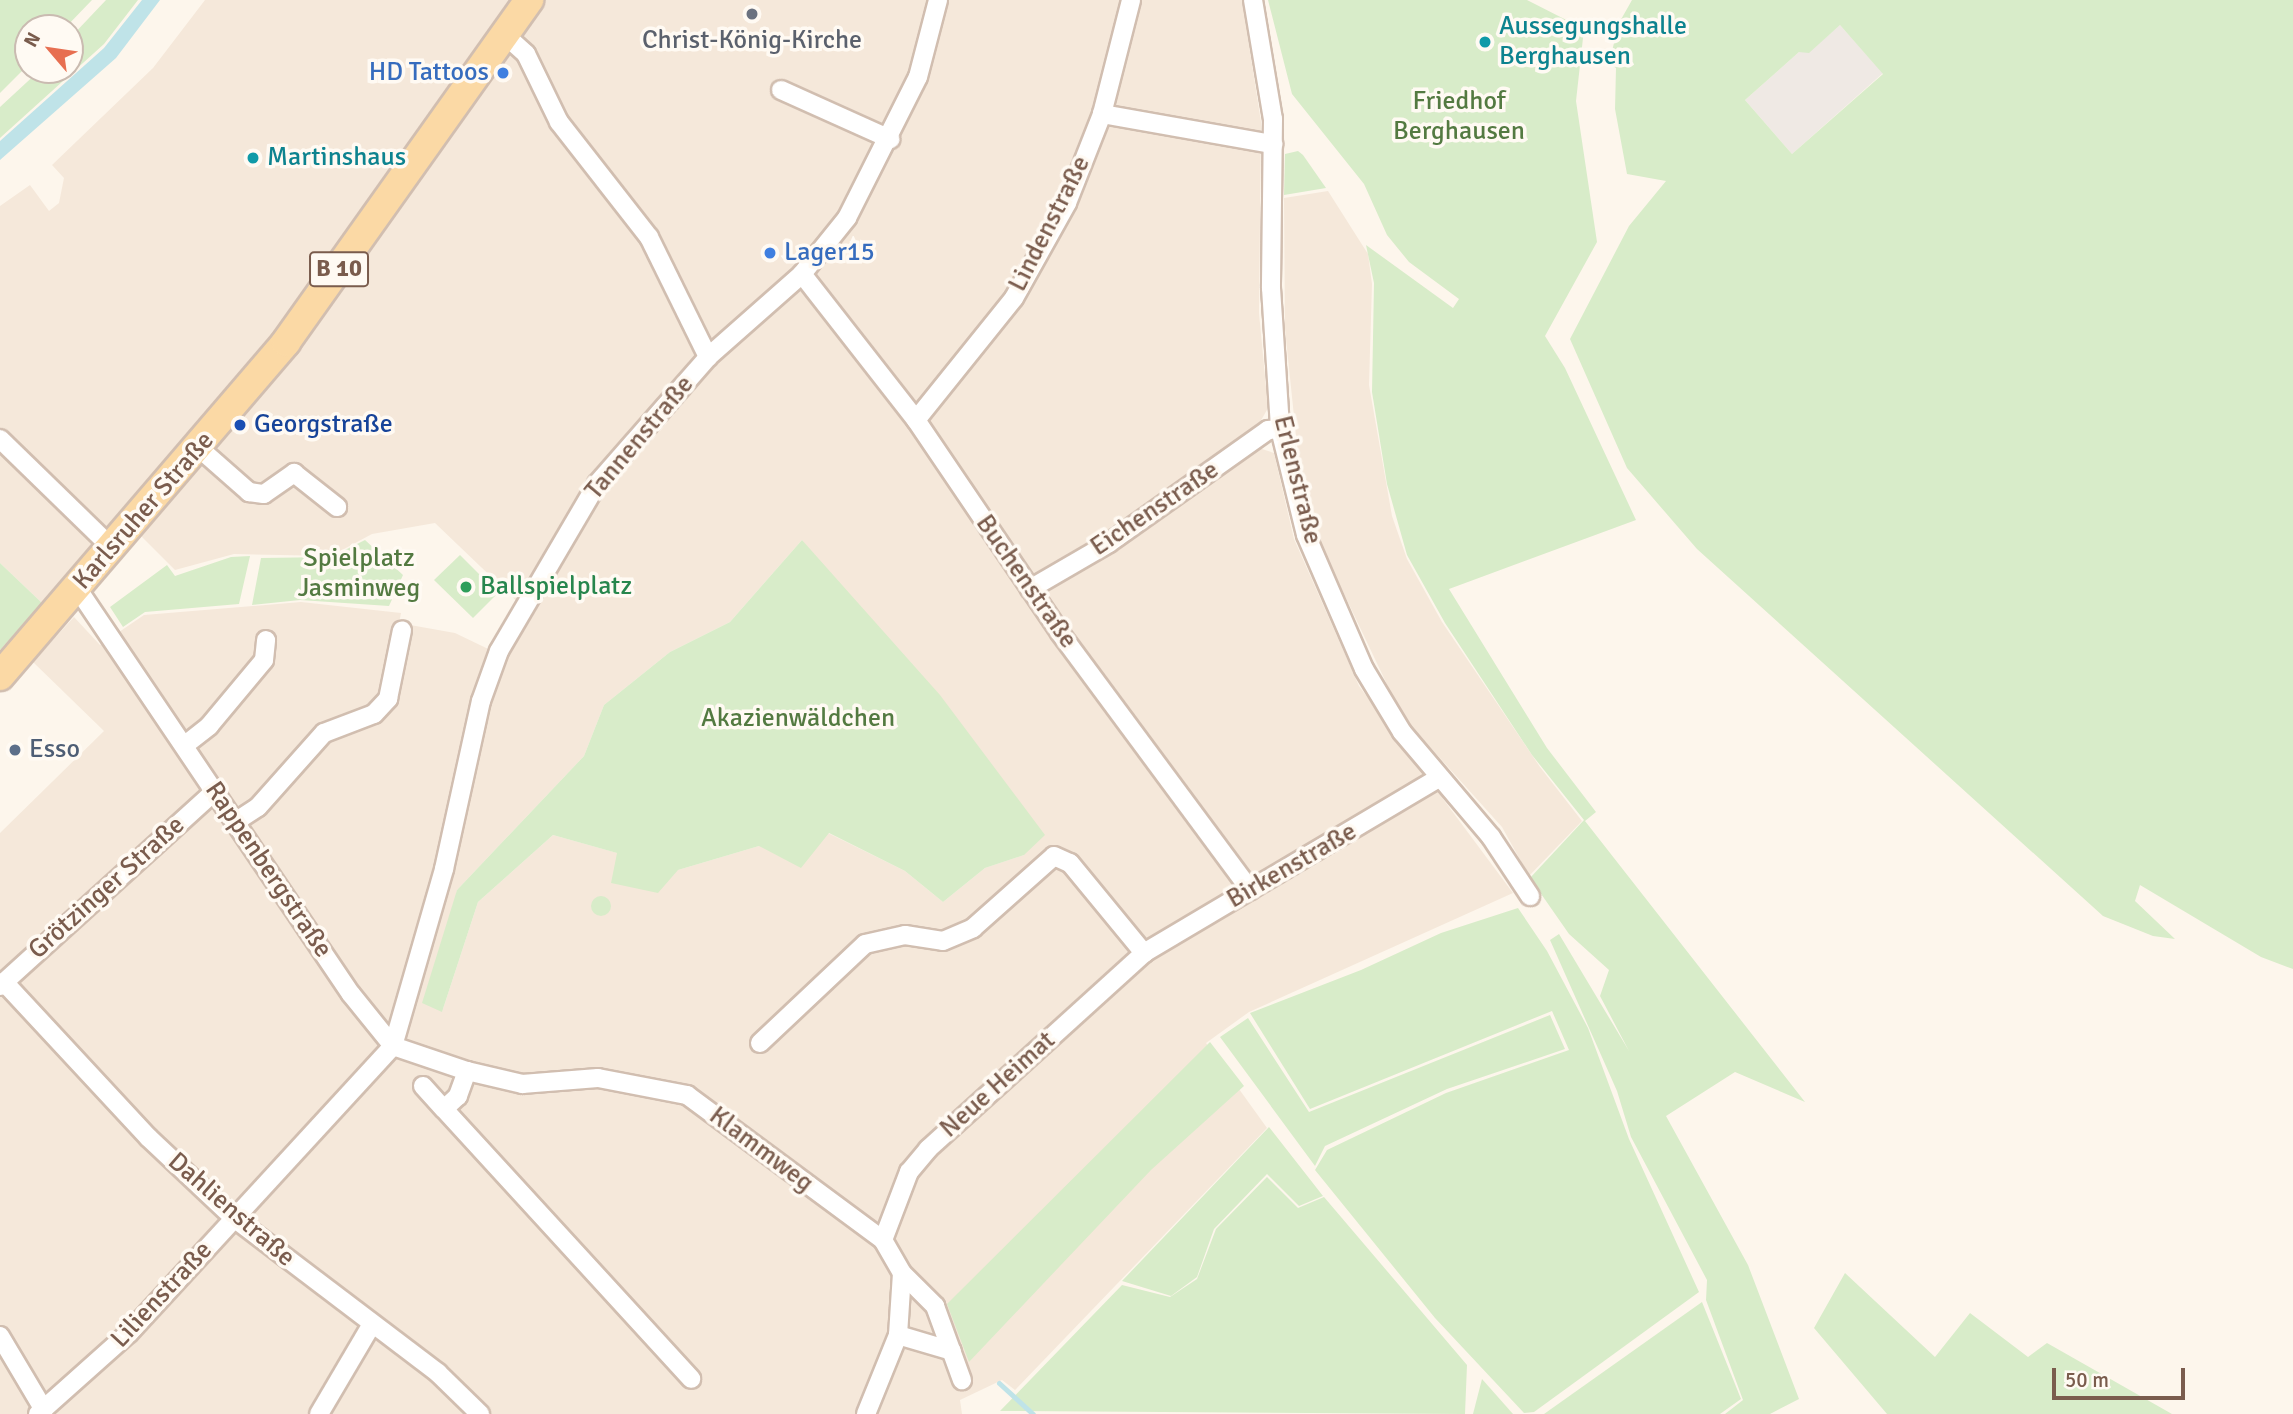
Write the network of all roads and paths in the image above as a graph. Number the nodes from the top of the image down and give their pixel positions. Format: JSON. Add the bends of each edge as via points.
{"nodes":[{"id":1,"x":529,"y":0,"type":"edge"},
{"id":2,"x":939,"y":0,"type":"edge"},
{"id":3,"x":1130,"y":0,"type":"edge"},
{"id":4,"x":1253,"y":0,"type":"edge"},
{"id":5,"x":505,"y":35,"type":"junction"},
{"id":6,"x":781,"y":90,"type":"dead end"},
{"id":7,"x":1102,"y":114,"type":"junction"},
{"id":8,"x":890,"y":139,"type":"junction"},
{"id":9,"x":1273,"y":144,"type":"junction"},
{"id":10,"x":802,"y":274,"type":"junction"},
{"id":11,"x":708,"y":357,"type":"junction"},
{"id":12,"x":916,"y":420,"type":"junction"},
{"id":13,"x":1280,"y":429,"type":"junction"},
{"id":14,"x":0,"y":439,"type":"edge"},
{"id":15,"x":199,"y":448,"type":"junction"},
{"id":16,"x":337,"y":507,"type":"dead end"},
{"id":17,"x":111,"y":548,"type":"junction"},
{"id":18,"x":77,"y":588,"type":"junction"},
{"id":19,"x":1030,"y":589,"type":"junction"},
{"id":20,"x":402,"y":630,"type":"dead end"},
{"id":21,"x":266,"y":640,"type":"dead end"},
{"id":22,"x":0,"y":676,"type":"edge"},
{"id":23,"x":185,"y":745,"type":"junction"},
{"id":24,"x":1439,"y":778,"type":"junction"},
{"id":25,"x":215,"y":791,"type":"junction"},
{"id":26,"x":235,"y":822,"type":"junction"},
{"id":27,"x":1250,"y":890,"type":"junction"},
{"id":28,"x":1531,"y":896,"type":"dead end"},
{"id":29,"x":1144,"y":953,"type":"junction"},
{"id":30,"x":2,"y":984,"type":"edge"},
{"id":31,"x":760,"y":1042,"type":"dead end"},
{"id":32,"x":393,"y":1046,"type":"junction"},
{"id":33,"x":467,"y":1071,"type":"junction"},
{"id":34,"x":423,"y":1086,"type":"dead end"},
{"id":35,"x":444,"y":1109,"type":"junction"},
{"id":36,"x":234,"y":1217,"type":"junction"},
{"id":37,"x":883,"y":1240,"type":"junction"},
{"id":38,"x":902,"y":1273,"type":"junction"},
{"id":39,"x":372,"y":1324,"type":"junction"},
{"id":40,"x":898,"y":1335,"type":"junction"},
{"id":41,"x":0,"y":1336,"type":"edge"},
{"id":42,"x":952,"y":1351,"type":"junction"},
{"id":43,"x":691,"y":1379,"type":"dead end"},
{"id":44,"x":962,"y":1380,"type":"dead end"},
{"id":45,"x":41,"y":1412,"type":"edge"},
{"id":46,"x":319,"y":1414,"type":"edge"},
{"id":47,"x":480,"y":1414,"type":"edge"},
{"id":48,"x":866,"y":1414,"type":"edge"}],
"edges":[{"from":1,"to":5,"type":"main road","name":"Karlsruher Straße","number":"B 10"},
{"from":2,"to":8,"type":"street","name":"Tannenstraße","via":[[918,77]]},
{"from":3,"to":7,"type":"street","name":"Lindenstraße"},
{"from":4,"to":9,"type":"street","name":"Erlenstraße","via":[[1270,85]]},
{"from":5,"to":11,"type":"street","via":[[526,54],[559,122],[649,236]]},
{"from":5,"to":15,"type":"main road","name":"Karlsruher Straße","number":"B 10","via":[[293,334]]},
{"from":6,"to":8,"type":"street"},
{"from":7,"to":9,"type":"street"},
{"from":7,"to":12,"type":"street","name":"Lindenstraße","via":[[1067,203],[1014,298]]},
{"from":8,"to":10,"type":"street","name":"Tannenstraße","via":[[847,218]]},
{"from":9,"to":13,"type":"street","name":"Erlenstraße","via":[[1271,288]]},
{"from":10,"to":11,"type":"street","name":"Tannenstraße"},
{"from":10,"to":12,"type":"street","name":"Buchenstraße"},
{"from":11,"to":32,"type":"street","name":"Tannenstraße","via":[[597,484],[499,651],[481,701],[444,869]]},
{"from":12,"to":19,"type":"street","name":"Buchenstraße"},
{"from":13,"to":19,"type":"street","name":"Eichenstraße","via":[[1268,430],[1109,543]]},
{"from":13,"to":24,"type":"street","name":"Erlenstraße","via":[[1306,535],[1364,668],[1402,732]]},
{"from":14,"to":17,"type":"street"},
{"from":15,"to":16,"type":"street","via":[[249,492],[264,494],[294,473]]},
{"from":15,"to":17,"type":"main road","name":"Karlsruher Straße","number":"B 10"},
{"from":17,"to":18,"type":"main road","name":"Karlsruher Straße","number":"B 10"},
{"from":18,"to":22,"type":"main road","name":"Karlsruher Straße","number":"B 10"},
{"from":18,"to":23,"type":"street","name":"Rappenbergstraße"},
{"from":19,"to":27,"type":"street","name":"Buchenstraße"},
{"from":20,"to":26,"type":"street","via":[[388,699],[374,714],[324,733],[258,807]]},
{"from":21,"to":23,"type":"street","via":[[264,660],[209,726]]},
{"from":23,"to":25,"type":"street","name":"Rappenbergstraße"},
{"from":24,"to":27,"type":"street","name":"Birkenstraße"},
{"from":24,"to":28,"type":"street","name":"Erlenstraße","via":[[1491,837]]},
{"from":25,"to":26,"type":"street","name":"Rappenbergstraße"},
{"from":25,"to":30,"type":"street","name":"Grötzinger Straße"},
{"from":26,"to":32,"type":"street","name":"Rappenbergstraße","via":[[351,994]]},
{"from":27,"to":29,"type":"street","name":"Birkenstraße"},
{"from":29,"to":31,"type":"street","via":[[1062,857],[1047,860],[973,928],[943,941],[905,935],[865,944]]},
{"from":29,"to":37,"type":"street","name":"Neue Heimat","via":[[928,1149],[909,1172]]},
{"from":30,"to":36,"type":"street","name":"Dahlienstraße","via":[[149,1138]]},
{"from":32,"to":33,"type":"street"},
{"from":32,"to":36,"type":"street","name":"Lilienstraße"},
{"from":33,"to":35,"type":"street","via":[[458,1096]]},
{"from":33,"to":37,"type":"street","name":"Klammweg","via":[[522,1084],[598,1078],[687,1095]]},
{"from":34,"to":35,"type":"street"},
{"from":35,"to":43,"type":"street"},
{"from":36,"to":39,"type":"street","name":"Dahlienstraße"},
{"from":36,"to":45,"type":"street","name":"Lilienstraße","via":[[129,1333]]},
{"from":37,"to":38,"type":"street","name":"Klammweg"},
{"from":38,"to":40,"type":"street"},
{"from":38,"to":42,"type":"street","name":"Klammweg","via":[[935,1306]]},
{"from":39,"to":46,"type":"street"},
{"from":39,"to":47,"type":"street","name":"Dahlienstraße","via":[[438,1373]]},
{"from":40,"to":42,"type":"street"},
{"from":40,"to":48,"type":"street"},
{"from":41,"to":45,"type":"street"},
{"from":42,"to":44,"type":"street","name":"Klammweg"}]}
